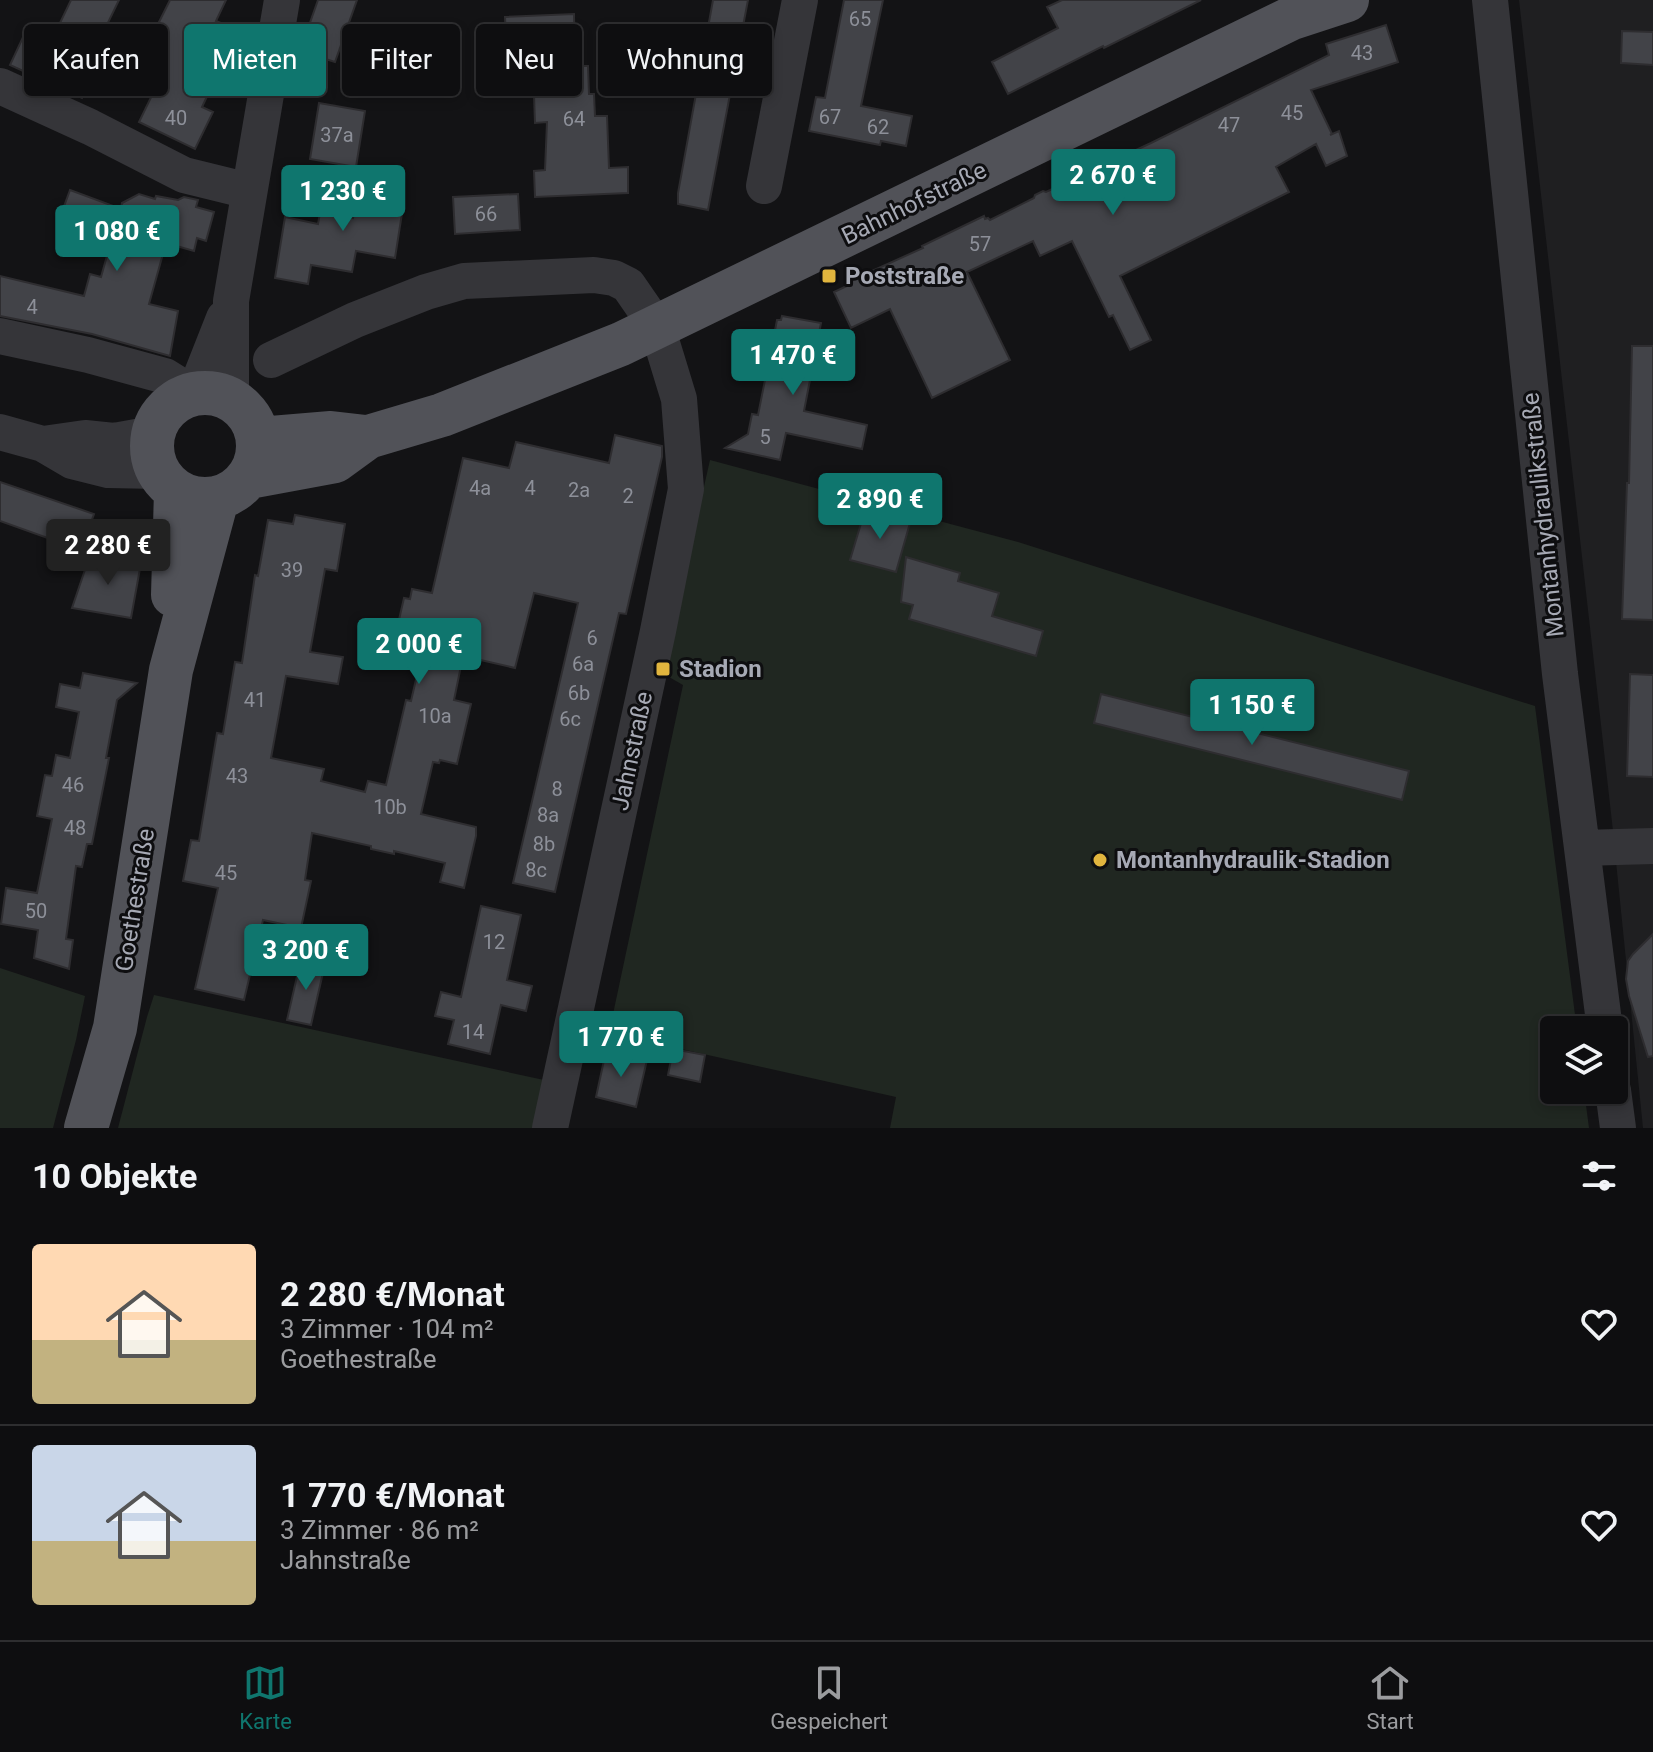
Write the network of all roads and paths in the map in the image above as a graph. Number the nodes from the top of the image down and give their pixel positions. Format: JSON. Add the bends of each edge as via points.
{"nodes":[{"id":1,"x":282,"y":0,"type":"edge"},
{"id":2,"x":800,"y":0,"type":"edge"},
{"id":3,"x":1347,"y":0,"type":"edge"},
{"id":4,"x":1490,"y":0,"type":"edge"},
{"id":5,"x":0,"y":86,"type":"edge"},
{"id":6,"x":764,"y":186,"type":"dead end"},
{"id":7,"x":249,"y":191,"type":"junction"},
{"id":8,"x":657,"y":327,"type":"junction"},
{"id":9,"x":0,"y":336,"type":"edge"},
{"id":10,"x":271,"y":360,"type":"dead end"},
{"id":11,"x":213,"y":396,"type":"junction"},
{"id":12,"x":0,"y":432,"type":"edge"},
{"id":13,"x":202,"y":469,"type":"junction"},
{"id":14,"x":1653,"y":846,"type":"edge"},
{"id":15,"x":1582,"y":848,"type":"junction"},
{"id":16,"x":1603,"y":1016,"type":"edge"},
{"id":17,"x":1615,"y":1104,"type":"edge"},
{"id":18,"x":86,"y":1128,"type":"edge"},
{"id":19,"x":550,"y":1128,"type":"edge"},
{"id":20,"x":1618,"y":1128,"type":"edge"}],
"edges":[{"from":1,"to":7,"type":"street"},
{"from":2,"to":6,"type":"street"},
{"from":3,"to":8,"type":"main road","name":"Bahnhofstraße","via":[[1292,18]]},
{"from":4,"to":15,"type":"street","name":"Montanhydraulikstraße"},
{"from":5,"to":7,"type":"street","via":[[184,175]]},
{"from":7,"to":11,"type":"street"},
{"from":8,"to":10,"type":"street","via":[[628,285],[614,278],[464,281],[355,320]]},
{"from":8,"to":13,"type":"main road","name":"Bahnhofstraße","via":[[535,380],[368,437],[335,461]]},
{"from":8,"to":19,"type":"street","name":"Jahnstraße","via":[[679,399],[686,489]]},
{"from":9,"to":11,"type":"street","via":[[165,376]]},
{"from":11,"to":13,"type":"main road","via":[[244,409],[254,423]]},
{"from":11,"to":13,"type":"main road","via":[[176,401],[161,415]]},
{"from":12,"to":13,"type":"street","via":[[43,444],[85,438],[114,441]]},
{"from":13,"to":18,"type":"main road","name":"Goethestraße","via":[[115,1028]]},
{"from":14,"to":15,"type":"street"},
{"from":15,"to":16,"type":"street","name":"Montanhydraulikstraße"},
{"from":17,"to":20,"type":"street"}]}
